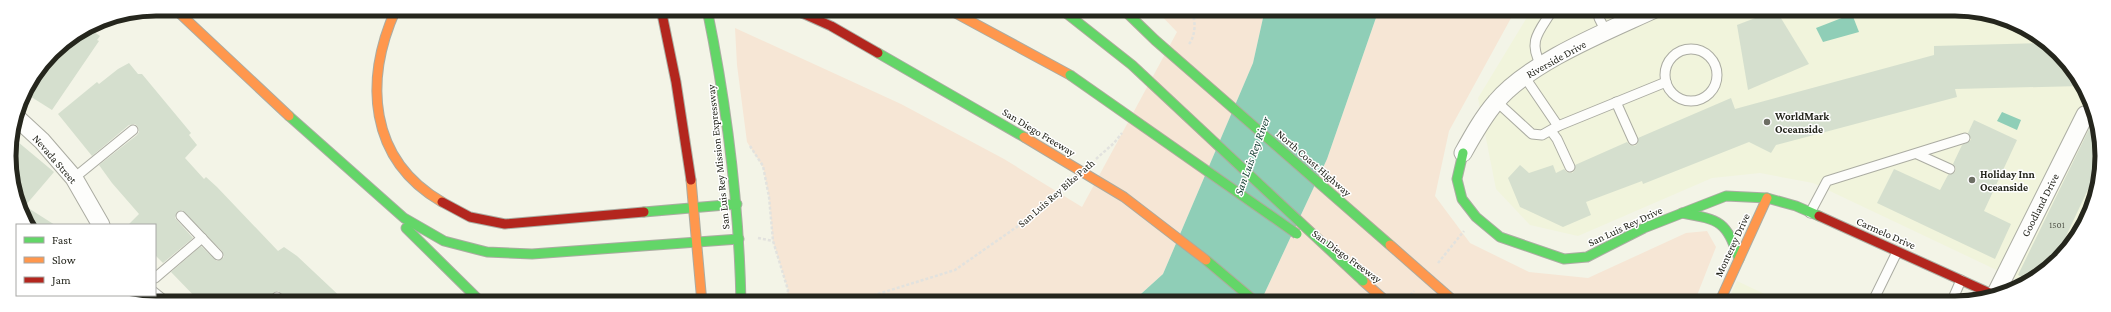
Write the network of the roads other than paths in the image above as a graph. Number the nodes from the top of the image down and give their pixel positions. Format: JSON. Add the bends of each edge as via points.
{"nodes":[{"id":1,"x":182,"y":16,"type":"edge"},
{"id":2,"x":392,"y":16,"type":"edge"},
{"id":3,"x":662,"y":16,"type":"edge"},
{"id":4,"x":708,"y":16,"type":"edge"},
{"id":5,"x":808,"y":16,"type":"edge"},
{"id":6,"x":961,"y":16,"type":"edge"},
{"id":7,"x":1070,"y":16,"type":"edge"},
{"id":8,"x":1130,"y":16,"type":"edge"},
{"id":9,"x":1549,"y":16,"type":"edge"},
{"id":10,"x":1599,"y":16,"type":"edge"},
{"id":11,"x":1640,"y":16,"type":"edge"},
{"id":12,"x":1606,"y":32,"type":"junction"},
{"id":13,"x":1541,"y":65,"type":"junction"},
{"id":14,"x":1524,"y":76,"type":"junction"},
{"id":15,"x":1666,"y":82,"type":"junction"},
{"id":16,"x":1496,"y":101,"type":"junction"},
{"id":17,"x":1616,"y":102,"type":"junction"},
{"id":18,"x":2089,"y":116,"type":"edge"},
{"id":19,"x":20,"y":125,"type":"edge"},
{"id":20,"x":1555,"y":128,"type":"junction"},
{"id":21,"x":134,"y":130,"type":"dead end"},
{"id":22,"x":1965,"y":138,"type":"dead end"},
{"id":23,"x":1633,"y":140,"type":"dead end"},
{"id":24,"x":323,"y":148,"type":"junction"},
{"id":25,"x":1463,"y":153,"type":"joint"},
{"id":26,"x":1917,"y":154,"type":"junction"},
{"id":27,"x":1570,"y":167,"type":"dead end"},
{"id":28,"x":1950,"y":169,"type":"dead end"},
{"id":29,"x":74,"y":178,"type":"junction"},
{"id":30,"x":1767,"y":198,"type":"junction"},
{"id":31,"x":737,"y":204,"type":"junction"},
{"id":32,"x":696,"y":208,"type":"junction"},
{"id":33,"x":1682,"y":213,"type":"junction"},
{"id":34,"x":1810,"y":213,"type":"junction"},
{"id":35,"x":181,"y":216,"type":"dead end"},
{"id":36,"x":100,"y":224,"type":"edge"},
{"id":37,"x":202,"y":238,"type":"junction"},
{"id":38,"x":739,"y":239,"type":"junction"},
{"id":39,"x":699,"y":243,"type":"junction"},
{"id":40,"x":1897,"y":252,"type":"junction"},
{"id":41,"x":218,"y":255,"type":"dead end"},
{"id":42,"x":1739,"y":259,"type":"junction"},
{"id":43,"x":156,"y":277,"type":"edge"},
{"id":44,"x":1961,"y":280,"type":"junction"},
{"id":45,"x":1363,"y":281,"type":"junction"},
{"id":46,"x":1997,"y":290,"type":"edge"},
{"id":47,"x":1987,"y":292,"type":"edge"},
{"id":48,"x":475,"y":296,"type":"edge"},
{"id":49,"x":702,"y":296,"type":"edge"},
{"id":50,"x":741,"y":296,"type":"edge"},
{"id":51,"x":1249,"y":296,"type":"edge"},
{"id":52,"x":1380,"y":296,"type":"edge"},
{"id":53,"x":1448,"y":296,"type":"edge"},
{"id":54,"x":1722,"y":296,"type":"edge"},
{"id":55,"x":1875,"y":296,"type":"edge"},
{"id":56,"x":1955,"y":296,"type":"edge"}],
"edges":[{"from":1,"to":24,"type":"main road"},
{"from":2,"to":32,"type":"main road","via":[[386,27],[379,53],[375,87],[378,110],[390,148],[400,164],[415,183],[442,202],[468,216],[505,224]]},
{"from":3,"to":32,"type":"main road"},
{"from":4,"to":31,"type":"main road","name":"San Luis Rey Mission Expressway","via":[[726,106]]},
{"from":5,"to":51,"type":"main road","name":"San Diego Freeway","bridge":true,"via":[[831,26],[1124,197],[1217,268]]},
{"from":6,"to":45,"type":"main road","name":"San Diego Freeway","bridge":true,"via":[[1070,75]]},
{"from":7,"to":45,"type":"main road","bridge":true,"via":[[1132,65]]},
{"from":8,"to":53,"type":"main road","name":"North Coast Highway","bridge":true},
{"from":9,"to":13,"type":"lane","via":[[1535,39],[1534,52]]},
{"from":10,"to":12,"type":"lane"},
{"from":11,"to":12,"type":"street","name":"Riverside Drive"},
{"from":12,"to":13,"type":"street","name":"Riverside Drive"},
{"from":13,"to":14,"type":"street","name":"Riverside Drive"},
{"from":14,"to":16,"type":"street","name":"Riverside Drive"},
{"from":14,"to":20,"type":"lane"},
{"from":15,"to":15,"type":"lane","via":[[1676,96],[1684,100],[1700,99],[1713,88],[1716,71],[1709,56],[1688,49],[1669,60],[1666,67]]},
{"from":15,"to":17,"type":"lane"},
{"from":16,"to":20,"type":"lane","via":[[1532,134],[1542,135]]},
{"from":16,"to":25,"type":"street","name":"Riverside Drive"},
{"from":17,"to":20,"type":"lane"},
{"from":17,"to":23,"type":"lane"},
{"from":18,"to":46,"type":"street","name":"Goodland Drive"},
{"from":19,"to":29,"type":"street","name":"Nevada Street","via":[[42,141]]},
{"from":20,"to":27,"type":"lane","via":[[1557,139]]},
{"from":21,"to":29,"type":"lane"},
{"from":22,"to":26,"type":"lane"},
{"from":24,"to":39,"type":"main road","via":[[404,218],[444,241],[487,252],[532,254]]},
{"from":24,"to":48,"type":"main road"},
{"from":25,"to":33,"type":"main road","name":"San Luis Rey Drive","via":[[1457,179],[1462,198],[1476,217],[1500,238],[1564,260],[1587,257],[1644,228]]},
{"from":26,"to":28,"type":"lane"},
{"from":26,"to":34,"type":"lane","via":[[1827,181]]},
{"from":29,"to":36,"type":"street","name":"Nevada Street"},
{"from":30,"to":33,"type":"main road","name":"San Luis Rey Drive","via":[[1726,196]]},
{"from":30,"to":34,"type":"main road","name":"Carmelo Drive"},
{"from":30,"to":42,"type":"main road","name":"Monterey Drive"},
{"from":31,"to":32,"type":"main road"},
{"from":31,"to":38,"type":"main road","name":"San Luis Rey Mission Expressway"},
{"from":32,"to":39,"type":"main road"},
{"from":33,"to":42,"type":"main road","via":[[1709,217],[1718,224],[1730,234]]},
{"from":34,"to":40,"type":"main road","name":"Carmelo Drive"},
{"from":35,"to":37,"type":"lane"},
{"from":37,"to":41,"type":"lane"},
{"from":37,"to":43,"type":"lane"},
{"from":38,"to":39,"type":"main road"},
{"from":38,"to":50,"type":"main road","name":"San Luis Rey Mission Expressway"},
{"from":39,"to":49,"type":"main road"},
{"from":40,"to":44,"type":"main road","name":"Carmelo Drive"},
{"from":40,"to":55,"type":"lane"},
{"from":42,"to":54,"type":"main road","name":"Monterey Drive"},
{"from":44,"to":47,"type":"main road","name":"Carmelo Drive"},
{"from":44,"to":56,"type":"lane"},
{"from":45,"to":52,"type":"main road","name":"San Diego Freeway"}]}
